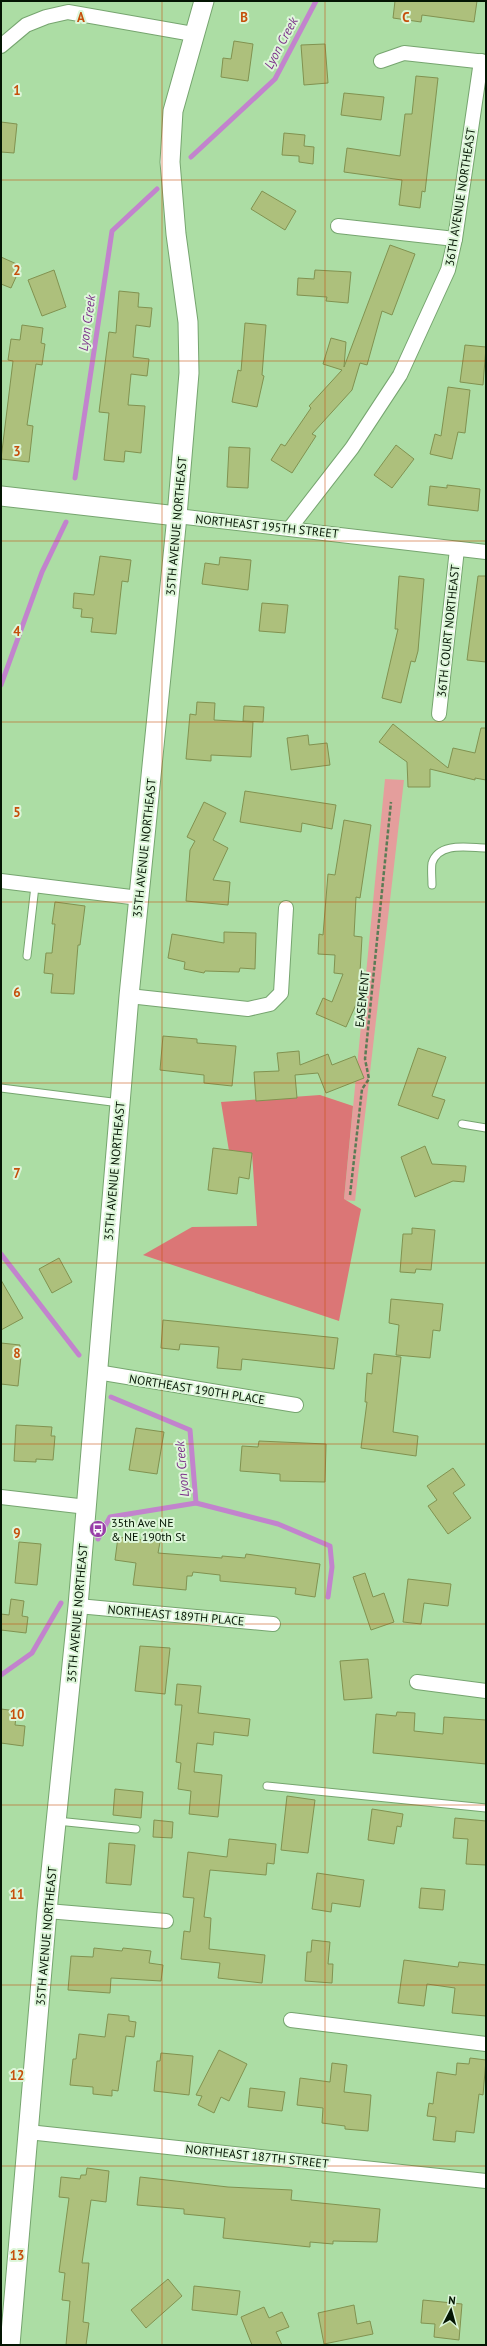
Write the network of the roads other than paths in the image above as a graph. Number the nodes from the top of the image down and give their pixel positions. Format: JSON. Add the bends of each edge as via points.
{"nodes":[{"id":1,"x":204,"y":1,"type":"edge"},
{"id":2,"x":193,"y":34,"type":"junction"},
{"id":3,"x":1,"y":46,"type":"edge"},
{"id":4,"x":381,"y":61,"type":"dead end"},
{"id":5,"x":484,"y":61,"type":"edge"},
{"id":6,"x":338,"y":226,"type":"dead end"},
{"id":7,"x":455,"y":239,"type":"junction"},
{"id":8,"x":1,"y":496,"type":"edge"},
{"id":9,"x":177,"y":516,"type":"junction"},
{"id":10,"x":290,"y":528,"type":"junction"},
{"id":11,"x":457,"y":549,"type":"junction"},
{"id":12,"x":486,"y":552,"type":"edge"},
{"id":13,"x":439,"y":714,"type":"dead end"},
{"id":14,"x":486,"y":848,"type":"edge"},
{"id":15,"x":1,"y":881,"type":"edge"},
{"id":16,"x":432,"y":885,"type":"dead end"},
{"id":17,"x":35,"y":886,"type":"junction"},
{"id":18,"x":139,"y":898,"type":"junction"},
{"id":19,"x":286,"y":908,"type":"dead end"},
{"id":20,"x":27,"y":956,"type":"dead end"},
{"id":21,"x":129,"y":996,"type":"junction"},
{"id":22,"x":1,"y":1088,"type":"edge"},
{"id":23,"x":120,"y":1103,"type":"junction"},
{"id":24,"x":462,"y":1124,"type":"dead end"},
{"id":25,"x":486,"y":1128,"type":"edge"},
{"id":26,"x":97,"y":1372,"type":"junction"},
{"id":27,"x":296,"y":1405,"type":"dead end"},
{"id":28,"x":1,"y":1497,"type":"edge"},
{"id":29,"x":87,"y":1507,"type":"junction"},
{"id":30,"x":78,"y":1606,"type":"junction"},
{"id":31,"x":273,"y":1624,"type":"dead end"},
{"id":32,"x":418,"y":1682,"type":"dead end"},
{"id":33,"x":486,"y":1692,"type":"edge"},
{"id":34,"x":267,"y":1786,"type":"dead end"},
{"id":35,"x":486,"y":1808,"type":"edge"},
{"id":36,"x":57,"y":1820,"type":"junction"},
{"id":37,"x":136,"y":1829,"type":"dead end"},
{"id":38,"x":48,"y":1911,"type":"junction"},
{"id":39,"x":166,"y":1920,"type":"dead end"},
{"id":40,"x":291,"y":2020,"type":"dead end"},
{"id":41,"x":486,"y":2044,"type":"edge"},
{"id":42,"x":28,"y":2132,"type":"junction"},
{"id":43,"x":486,"y":2181,"type":"edge"},
{"id":44,"x":10,"y":2345,"type":"edge"}],
"edges":[{"from":1,"to":2,"type":"street","name":"35TH AVENUE NORTHEAST"},
{"from":2,"to":3,"type":"street","via":[[68,12],[26,25]]},
{"from":2,"to":9,"type":"street","name":"35TH AVENUE NORTHEAST","via":[[172,111],[170,162],[188,322],[188,359]]},
{"from":4,"to":5,"type":"street","via":[[404,53]]},
{"from":5,"to":7,"type":"street","name":"36TH AVENUE NORTHEAST"},
{"from":6,"to":7,"type":"street"},
{"from":7,"to":10,"type":"street","name":"36TH AVENUE NORTHEAST","via":[[448,270],[400,375],[352,448]]},
{"from":8,"to":9,"type":"street","name":"NORTHEAST 195TH STREET"},
{"from":9,"to":10,"type":"street","name":"NORTHEAST 195TH STREET"},
{"from":9,"to":18,"type":"street","name":"35TH AVENUE NORTHEAST"},
{"from":10,"to":11,"type":"street","name":"NORTHEAST 195TH STREET"},
{"from":11,"to":12,"type":"street","name":"NORTHEAST 195TH STREET"},
{"from":11,"to":13,"type":"street","name":"36TH COURT NORTHEAST"},
{"from":14,"to":16,"type":"lane","via":[[452,847],[439,853],[432,863]]},
{"from":15,"to":17,"type":"street"},
{"from":17,"to":18,"type":"street"},
{"from":17,"to":20,"type":"lane"},
{"from":18,"to":21,"type":"street","name":"35TH AVENUE NORTHEAST"},
{"from":19,"to":21,"type":"street","via":[[281,993],[270,1004],[248,1009]]},
{"from":21,"to":23,"type":"street","name":"35TH AVENUE NORTHEAST"},
{"from":22,"to":23,"type":"lane"},
{"from":23,"to":26,"type":"street","name":"35TH AVENUE NORTHEAST"},
{"from":24,"to":25,"type":"lane"},
{"from":26,"to":27,"type":"street","name":"NORTHEAST 190TH PLACE"},
{"from":26,"to":29,"type":"street","name":"35TH AVENUE NORTHEAST"},
{"from":28,"to":29,"type":"street"},
{"from":29,"to":30,"type":"street","name":"35TH AVENUE NORTHEAST"},
{"from":30,"to":31,"type":"street","name":"NORTHEAST 189TH PLACE"},
{"from":30,"to":36,"type":"street","name":"35TH AVENUE NORTHEAST"},
{"from":32,"to":33,"type":"street"},
{"from":34,"to":35,"type":"lane"},
{"from":36,"to":37,"type":"lane"},
{"from":36,"to":38,"type":"street","name":"35TH AVENUE NORTHEAST"},
{"from":38,"to":39,"type":"street"},
{"from":38,"to":42,"type":"street","name":"35TH AVENUE NORTHEAST"},
{"from":40,"to":41,"type":"street"},
{"from":42,"to":43,"type":"street","name":"NORTHEAST 187TH STREET"},
{"from":42,"to":44,"type":"street","name":"35TH AVENUE NORTHEAST"}]}
